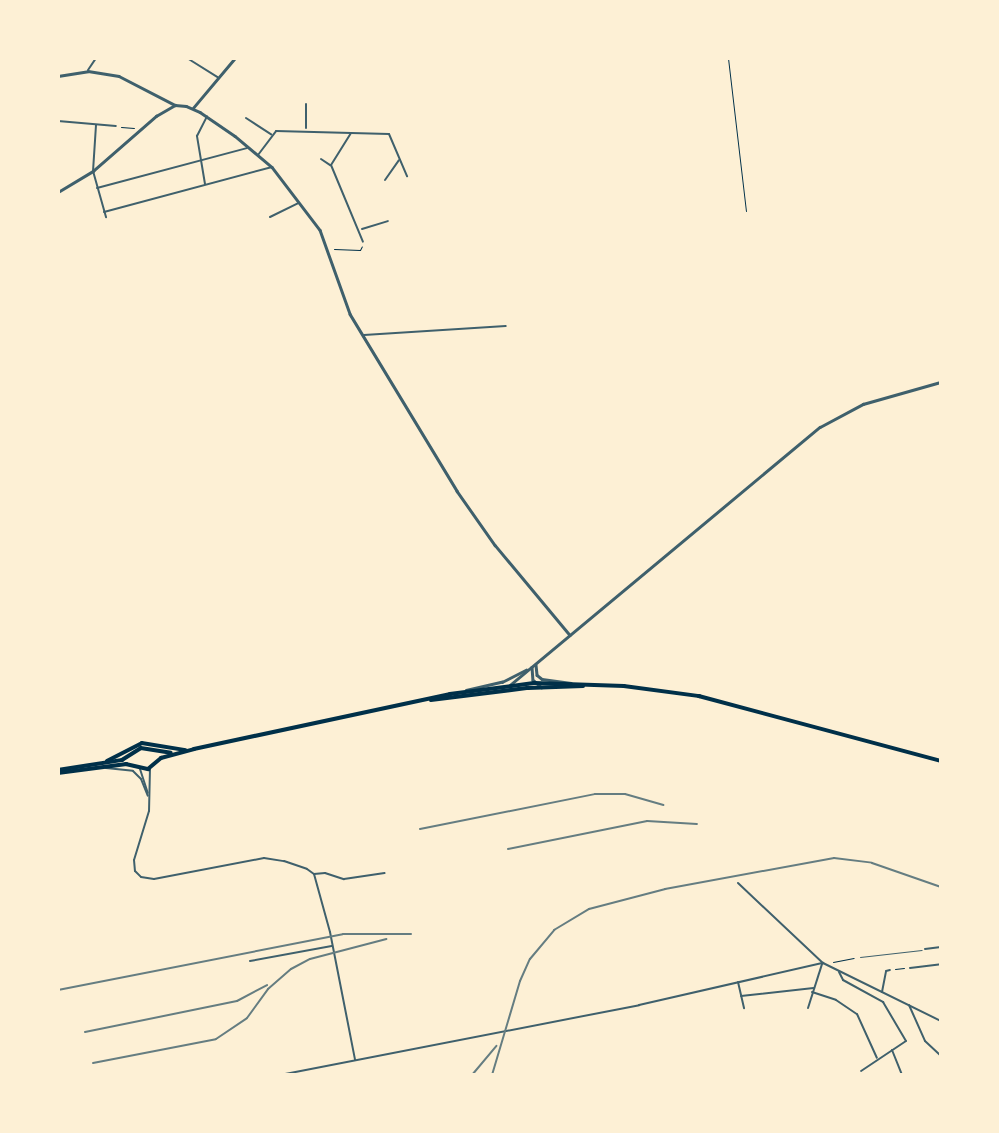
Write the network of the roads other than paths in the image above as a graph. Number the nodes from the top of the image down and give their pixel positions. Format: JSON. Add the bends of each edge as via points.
{"nodes":[{"id":1,"x":96,"y":58,"type":"edge"},
{"id":2,"x":187,"y":58,"type":"edge"},
{"id":3,"x":235,"y":58,"type":"edge"},
{"id":4,"x":88,"y":71,"type":"junction"},
{"id":5,"x":58,"y":76,"type":"edge"},
{"id":6,"x":219,"y":78,"type":"junction"},
{"id":7,"x":306,"y":104,"type":"dead end"},
{"id":8,"x":175,"y":105,"type":"junction"},
{"id":9,"x":193,"y":108,"type":"junction"},
{"id":10,"x":207,"y":116,"type":"junction"},
{"id":11,"x":246,"y":118,"type":"dead end"},
{"id":12,"x":58,"y":121,"type":"edge"},
{"id":13,"x":96,"y":125,"type":"junction"},
{"id":14,"x":116,"y":126,"type":"road end"},
{"id":15,"x":306,"y":130,"type":"junction"},
{"id":16,"x":351,"y":131,"type":"junction"},
{"id":17,"x":272,"y":134,"type":"junction"},
{"id":18,"x":248,"y":147,"type":"junction"},
{"id":19,"x":258,"y":156,"type":"junction"},
{"id":20,"x":321,"y":159,"type":"dead end"},
{"id":21,"x":400,"y":159,"type":"junction"},
{"id":22,"x":201,"y":160,"type":"junction"},
{"id":23,"x":331,"y":165,"type":"junction"},
{"id":24,"x":272,"y":167,"type":"junction"},
{"id":25,"x":93,"y":171,"type":"junction"},
{"id":26,"x":407,"y":176,"type":"dead end"},
{"id":27,"x":385,"y":180,"type":"dead end"},
{"id":28,"x":205,"y":185,"type":"junction"},
{"id":29,"x":97,"y":188,"type":"junction"},
{"id":30,"x":58,"y":192,"type":"edge"},
{"id":31,"x":300,"y":203,"type":"junction"},
{"id":32,"x":104,"y":212,"type":"junction"},
{"id":33,"x":106,"y":217,"type":"dead end"},
{"id":34,"x":270,"y":217,"type":"dead end"},
{"id":35,"x":388,"y":221,"type":"dead end"},
{"id":36,"x":360,"y":230,"type":"junction"},
{"id":37,"x":363,"y":242,"type":"road end"},
{"id":38,"x":506,"y":326,"type":"dead end"},
{"id":39,"x":362,"y":336,"type":"junction"},
{"id":40,"x":941,"y":382,"type":"edge"},
{"id":41,"x":570,"y":635,"type":"junction"},
{"id":42,"x":536,"y":663,"type":"junction"},
{"id":43,"x":532,"y":667,"type":"junction"},
{"id":44,"x":535,"y":683,"type":"junction"},
{"id":45,"x":578,"y":683,"type":"junction"},
{"id":46,"x":510,"y":685,"type":"junction"},
{"id":47,"x":596,"y":685,"type":"junction"},
{"id":48,"x":543,"y":687,"type":"junction"},
{"id":49,"x":461,"y":691,"type":"junction"},
{"id":50,"x":484,"y":693,"type":"junction"},
{"id":51,"x":412,"y":702,"type":"junction"},
{"id":52,"x":194,"y":750,"type":"junction"},
{"id":53,"x":152,"y":751,"type":"junction"},
{"id":54,"x":135,"y":754,"type":"junction"},
{"id":55,"x":155,"y":761,"type":"junction"},
{"id":56,"x":941,"y":761,"type":"edge"},
{"id":57,"x":94,"y":765,"type":"junction"},
{"id":58,"x":138,"y":767,"type":"junction"},
{"id":59,"x":150,"y":767,"type":"junction"},
{"id":60,"x":88,"y":770,"type":"junction"},
{"id":61,"x":58,"y":772,"type":"edge"},
{"id":62,"x":149,"y":799,"type":"junction"},
{"id":63,"x":385,"y":873,"type":"dead end"},
{"id":64,"x":314,"y":874,"type":"junction"},
{"id":65,"x":738,"y":883,"type":"dead end"},
{"id":66,"x":332,"y":945,"type":"junction"},
{"id":67,"x":941,"y":947,"type":"edge"},
{"id":68,"x":925,"y":949,"type":"joint"},
{"id":69,"x":860,"y":957,"type":"road end"},
{"id":70,"x":250,"y":961,"type":"dead end"},
{"id":71,"x":823,"y":963,"type":"junction"},
{"id":72,"x":941,"y":964,"type":"edge"},
{"id":73,"x":910,"y":968,"type":"road end"},
{"id":74,"x":890,"y":970,"type":"road end"},
{"id":75,"x":839,"y":971,"type":"junction"},
{"id":76,"x":738,"y":982,"type":"junction"},
{"id":77,"x":814,"y":988,"type":"junction"},
{"id":78,"x":812,"y":992,"type":"junction"},
{"id":79,"x":883,"y":992,"type":"junction"},
{"id":80,"x":741,"y":996,"type":"junction"},
{"id":81,"x":908,"y":1004,"type":"junction"},
{"id":82,"x":744,"y":1008,"type":"dead end"},
{"id":83,"x":808,"y":1008,"type":"dead end"},
{"id":84,"x":941,"y":1021,"type":"edge"},
{"id":85,"x":892,"y":1050,"type":"junction"},
{"id":86,"x":941,"y":1056,"type":"edge"},
{"id":87,"x":877,"y":1059,"type":"junction"},
{"id":88,"x":355,"y":1060,"type":"junction"},
{"id":89,"x":861,"y":1071,"type":"dead end"},
{"id":90,"x":280,"y":1075,"type":"edge"},
{"id":91,"x":902,"y":1075,"type":"edge"}],
"edges":[{"from":1,"to":4,"type":"street"},
{"from":2,"to":6,"type":"street"},
{"from":3,"to":6,"type":"street"},
{"from":4,"to":5,"type":"street"},
{"from":4,"to":8,"type":"street","via":[[119,76]]},
{"from":6,"to":9,"type":"street"},
{"from":7,"to":15,"type":"street"},
{"from":8,"to":9,"type":"street"},
{"from":8,"to":25,"type":"street"},
{"from":9,"to":10,"type":"street"},
{"from":10,"to":18,"type":"street"},
{"from":10,"to":22,"type":"street","via":[[197,133]]},
{"from":11,"to":17,"type":"street"},
{"from":12,"to":13,"type":"street"},
{"from":13,"to":14,"type":"street"},
{"from":13,"to":25,"type":"street"},
{"from":15,"to":16,"type":"street"},
{"from":15,"to":17,"type":"street"},
{"from":16,"to":21,"type":"street","via":[[389,134]]},
{"from":16,"to":23,"type":"street"},
{"from":17,"to":19,"type":"street"},
{"from":18,"to":19,"type":"street"},
{"from":18,"to":22,"type":"street"},
{"from":19,"to":24,"type":"street"},
{"from":20,"to":23,"type":"street"},
{"from":21,"to":26,"type":"street"},
{"from":21,"to":27,"type":"street"},
{"from":22,"to":28,"type":"street"},
{"from":22,"to":29,"type":"street"},
{"from":23,"to":36,"type":"street"},
{"from":24,"to":28,"type":"street"},
{"from":24,"to":31,"type":"street"},
{"from":25,"to":29,"type":"street"},
{"from":25,"to":30,"type":"street"},
{"from":28,"to":32,"type":"street"},
{"from":29,"to":32,"type":"street"},
{"from":31,"to":34,"type":"street"},
{"from":31,"to":39,"type":"street","via":[[326,244],[347,308]]},
{"from":32,"to":33,"type":"street"},
{"from":35,"to":36,"type":"street"},
{"from":36,"to":37,"type":"street"},
{"from":38,"to":39,"type":"street"},
{"from":39,"to":41,"type":"street","via":[[457,491]]},
{"from":40,"to":41,"type":"street","via":[[863,404],[820,427]]},
{"from":41,"to":42,"type":"street"},
{"from":42,"to":43,"type":"street"},
{"from":42,"to":45,"type":"street","via":[[536,673],[542,679]]},
{"from":43,"to":44,"type":"street"},
{"from":43,"to":46,"type":"street"},
{"from":43,"to":49,"type":"street","via":[[502,682]]},
{"from":44,"to":45,"type":"main road"},
{"from":44,"to":46,"type":"main road"},
{"from":44,"to":48,"type":"street"},
{"from":45,"to":47,"type":"main road"},
{"from":46,"to":49,"type":"main road"},
{"from":46,"to":50,"type":"street"},
{"from":47,"to":48,"type":"main road"},
{"from":47,"to":56,"type":"main road","via":[[724,702]]},
{"from":48,"to":50,"type":"main road"},
{"from":49,"to":51,"type":"main road"},
{"from":50,"to":51,"type":"main road"},
{"from":51,"to":52,"type":"main road"},
{"from":52,"to":53,"type":"main road"},
{"from":52,"to":55,"type":"main road"},
{"from":52,"to":57,"type":"main road","via":[[142,743]]},
{"from":53,"to":54,"type":"main road","via":[[141,748]]},
{"from":53,"to":55,"type":"main road"},
{"from":54,"to":57,"type":"main road"},
{"from":54,"to":58,"type":"main road"},
{"from":55,"to":59,"type":"main road"},
{"from":57,"to":61,"type":"main road"},
{"from":58,"to":59,"type":"main road"},
{"from":58,"to":60,"type":"main road","via":[[126,764]]},
{"from":58,"to":62,"type":"street","via":[[145,775]]},
{"from":59,"to":62,"type":"street"},
{"from":60,"to":61,"type":"main road"},
{"from":60,"to":62,"type":"street","via":[[126,768],[141,779]]},
{"from":62,"to":64,"type":"street","via":[[134,860],[141,877],[264,858],[304,867]]},
{"from":63,"to":64,"type":"street","via":[[349,879]]},
{"from":64,"to":66,"type":"street"},
{"from":65,"to":71,"type":"street"},
{"from":66,"to":70,"type":"street"},
{"from":66,"to":88,"type":"street"},
{"from":67,"to":68,"type":"street"},
{"from":68,"to":69,"type":"lane"},
{"from":71,"to":75,"type":"street"},
{"from":71,"to":76,"type":"street"},
{"from":71,"to":77,"type":"street"},
{"from":72,"to":73,"type":"street"},
{"from":74,"to":79,"type":"street","via":[[886,971]]},
{"from":75,"to":79,"type":"street"},
{"from":75,"to":85,"type":"street","via":[[843,980],[879,999],[893,1015],[905,1044]]},
{"from":76,"to":80,"type":"street"},
{"from":76,"to":88,"type":"street"},
{"from":77,"to":78,"type":"street"},
{"from":77,"to":80,"type":"street"},
{"from":78,"to":83,"type":"street"},
{"from":78,"to":87,"type":"street","via":[[857,1014]]},
{"from":79,"to":81,"type":"street"},
{"from":80,"to":82,"type":"street"},
{"from":81,"to":84,"type":"street"},
{"from":81,"to":86,"type":"street","via":[[925,1041]]},
{"from":85,"to":87,"type":"street"},
{"from":85,"to":91,"type":"street"},
{"from":87,"to":89,"type":"street"},
{"from":88,"to":90,"type":"street"}]}
